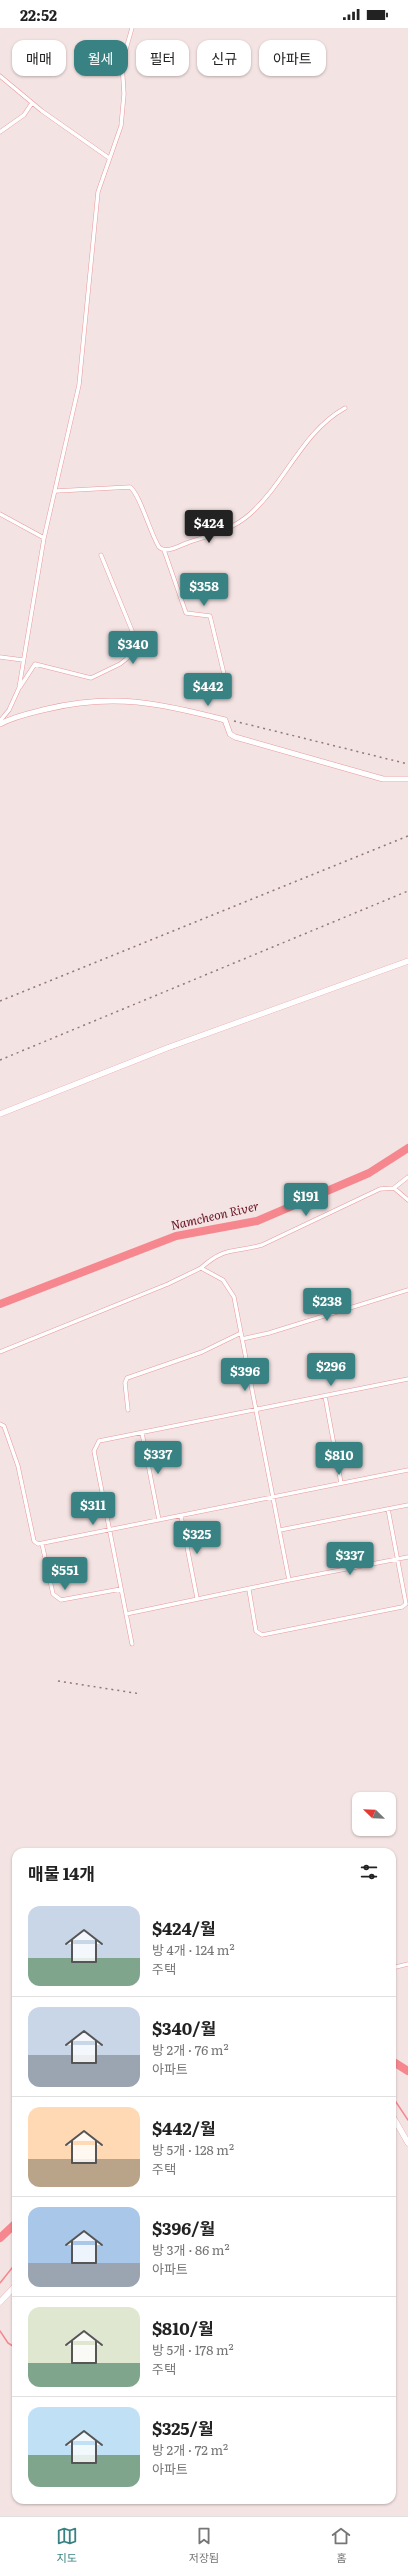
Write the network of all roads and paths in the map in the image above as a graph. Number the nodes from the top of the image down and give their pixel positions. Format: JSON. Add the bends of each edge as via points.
{"nodes":[{"id":1,"x":132,"y":28,"type":"edge"},
{"id":2,"x":0,"y":76,"type":"edge"},
{"id":3,"x":32,"y":103,"type":"junction"},
{"id":4,"x":0,"y":132,"type":"edge"},
{"id":5,"x":109,"y":158,"type":"junction"},
{"id":6,"x":345,"y":408,"type":"dead end"},
{"id":7,"x":56,"y":491,"type":"junction"},
{"id":8,"x":0,"y":514,"type":"edge"},
{"id":9,"x":44,"y":538,"type":"junction"},
{"id":10,"x":164,"y":550,"type":"junction"},
{"id":11,"x":100,"y":555,"type":"dead end"},
{"id":12,"x":0,"y":657,"type":"edge"},
{"id":13,"x":23,"y":660,"type":"junction"},
{"id":14,"x":224,"y":674,"type":"dead end"},
{"id":15,"x":19,"y":688,"type":"junction"},
{"id":16,"x":0,"y":723,"type":"edge"},
{"id":17,"x":408,"y":779,"type":"edge"},
{"id":18,"x":408,"y":961,"type":"edge"},
{"id":19,"x":0,"y":1114,"type":"edge"},
{"id":20,"x":408,"y":1177,"type":"edge"},
{"id":21,"x":394,"y":1188,"type":"junction"},
{"id":22,"x":408,"y":1200,"type":"edge"},
{"id":23,"x":201,"y":1268,"type":"junction"},
{"id":24,"x":408,"y":1290,"type":"edge"},
{"id":25,"x":241,"y":1333,"type":"junction"},
{"id":26,"x":242,"y":1339,"type":"junction"},
{"id":27,"x":0,"y":1352,"type":"edge"},
{"id":28,"x":408,"y":1379,"type":"edge"},
{"id":29,"x":324,"y":1396,"type":"junction"},
{"id":30,"x":128,"y":1410,"type":"dead end"},
{"id":31,"x":256,"y":1410,"type":"junction"},
{"id":32,"x":0,"y":1424,"type":"edge"},
{"id":33,"x":142,"y":1433,"type":"junction"},
{"id":34,"x":408,"y":1470,"type":"edge"},
{"id":35,"x":341,"y":1483,"type":"junction"},
{"id":36,"x":272,"y":1497,"type":"junction"},
{"id":37,"x":408,"y":1505,"type":"edge"},
{"id":38,"x":388,"y":1509,"type":"junction"},
{"id":39,"x":181,"y":1516,"type":"junction"},
{"id":40,"x":159,"y":1520,"type":"junction"},
{"id":41,"x":110,"y":1530,"type":"junction"},
{"id":42,"x":280,"y":1530,"type":"junction"},
{"id":43,"x":42,"y":1544,"type":"junction"},
{"id":44,"x":408,"y":1557,"type":"edge"},
{"id":45,"x":397,"y":1559,"type":"junction"},
{"id":46,"x":290,"y":1580,"type":"junction"},
{"id":47,"x":120,"y":1589,"type":"junction"},
{"id":48,"x":250,"y":1590,"type":"junction"},
{"id":49,"x":198,"y":1598,"type":"junction"},
{"id":50,"x":126,"y":1614,"type":"junction"},
{"id":51,"x":132,"y":1644,"type":"dead end"},
{"id":52,"x":408,"y":1964,"type":"edge"},
{"id":53,"x":396,"y":1967,"type":"edge"},
{"id":54,"x":396,"y":2123,"type":"edge"},
{"id":55,"x":408,"y":2143,"type":"edge"},
{"id":56,"x":12,"y":2289,"type":"edge"},
{"id":57,"x":0,"y":2302,"type":"edge"}],
"edges":[{"from":1,"to":5,"type":"street","via":[[122,63],[124,112]]},
{"from":2,"to":3,"type":"street"},
{"from":3,"to":4,"type":"street","via":[[24,115]]},
{"from":3,"to":5,"type":"street"},
{"from":5,"to":7,"type":"street","via":[[98,192],[79,385],[66,433]]},
{"from":6,"to":10,"type":"street","via":[[319,427],[268,496],[250,513],[229,529]]},
{"from":7,"to":9,"type":"street"},
{"from":7,"to":10,"type":"street","via":[[130,487],[136,494],[150,531],[159,547]]},
{"from":8,"to":9,"type":"street"},
{"from":9,"to":13,"type":"street"},
{"from":10,"to":14,"type":"street","via":[[186,613],[210,616]]},
{"from":11,"to":15,"type":"street","via":[[135,638],[136,652],[120,664],[91,678],[35,664]]},
{"from":12,"to":13,"type":"street"},
{"from":13,"to":15,"type":"street"},
{"from":15,"to":16,"type":"street"},
{"from":16,"to":17,"type":"street","via":[[66,705],[100,700],[136,700],[225,720],[230,734],[235,737],[292,754],[383,779]]},
{"from":18,"to":19,"type":"main road","via":[[167,1048]]},
{"from":20,"to":21,"type":"street"},
{"from":21,"to":22,"type":"street"},
{"from":21,"to":23,"type":"street","via":[[380,1189],[262,1245],[227,1250]]},
{"from":23,"to":25,"type":"street","via":[[227,1285],[234,1297]]},
{"from":23,"to":27,"type":"street","via":[[168,1284]]},
{"from":24,"to":26,"type":"street"},
{"from":25,"to":26,"type":"street"},
{"from":25,"to":30,"type":"street","via":[[202,1352],[127,1378],[125,1383]]},
{"from":26,"to":31,"type":"street"},
{"from":28,"to":29,"type":"street"},
{"from":29,"to":31,"type":"street"},
{"from":29,"to":35,"type":"street"},
{"from":31,"to":33,"type":"street"},
{"from":31,"to":36,"type":"street"},
{"from":32,"to":43,"type":"street","via":[[4,1426],[18,1466],[34,1541]]},
{"from":33,"to":40,"type":"street"},
{"from":33,"to":41,"type":"street","via":[[99,1441],[94,1448]]},
{"from":34,"to":35,"type":"street"},
{"from":35,"to":36,"type":"street"},
{"from":36,"to":39,"type":"street"},
{"from":36,"to":42,"type":"street"},
{"from":37,"to":38,"type":"street"},
{"from":38,"to":42,"type":"street"},
{"from":38,"to":45,"type":"street"},
{"from":39,"to":40,"type":"street"},
{"from":39,"to":49,"type":"street"},
{"from":40,"to":41,"type":"street"},
{"from":41,"to":43,"type":"street"},
{"from":41,"to":47,"type":"street"},
{"from":42,"to":46,"type":"street"},
{"from":43,"to":47,"type":"street","via":[[53,1594],[57,1598],[61,1600]]},
{"from":44,"to":45,"type":"street"},
{"from":45,"to":46,"type":"street"},
{"from":45,"to":48,"type":"street","via":[[405,1605],[329,1622],[259,1634]]},
{"from":46,"to":48,"type":"street"},
{"from":47,"to":50,"type":"street"},
{"from":48,"to":49,"type":"street"},
{"from":49,"to":50,"type":"street"},
{"from":50,"to":51,"type":"street"},
{"from":52,"to":53,"type":"street"},
{"from":54,"to":55,"type":"main road"},
{"from":56,"to":57,"type":"main road"}]}
